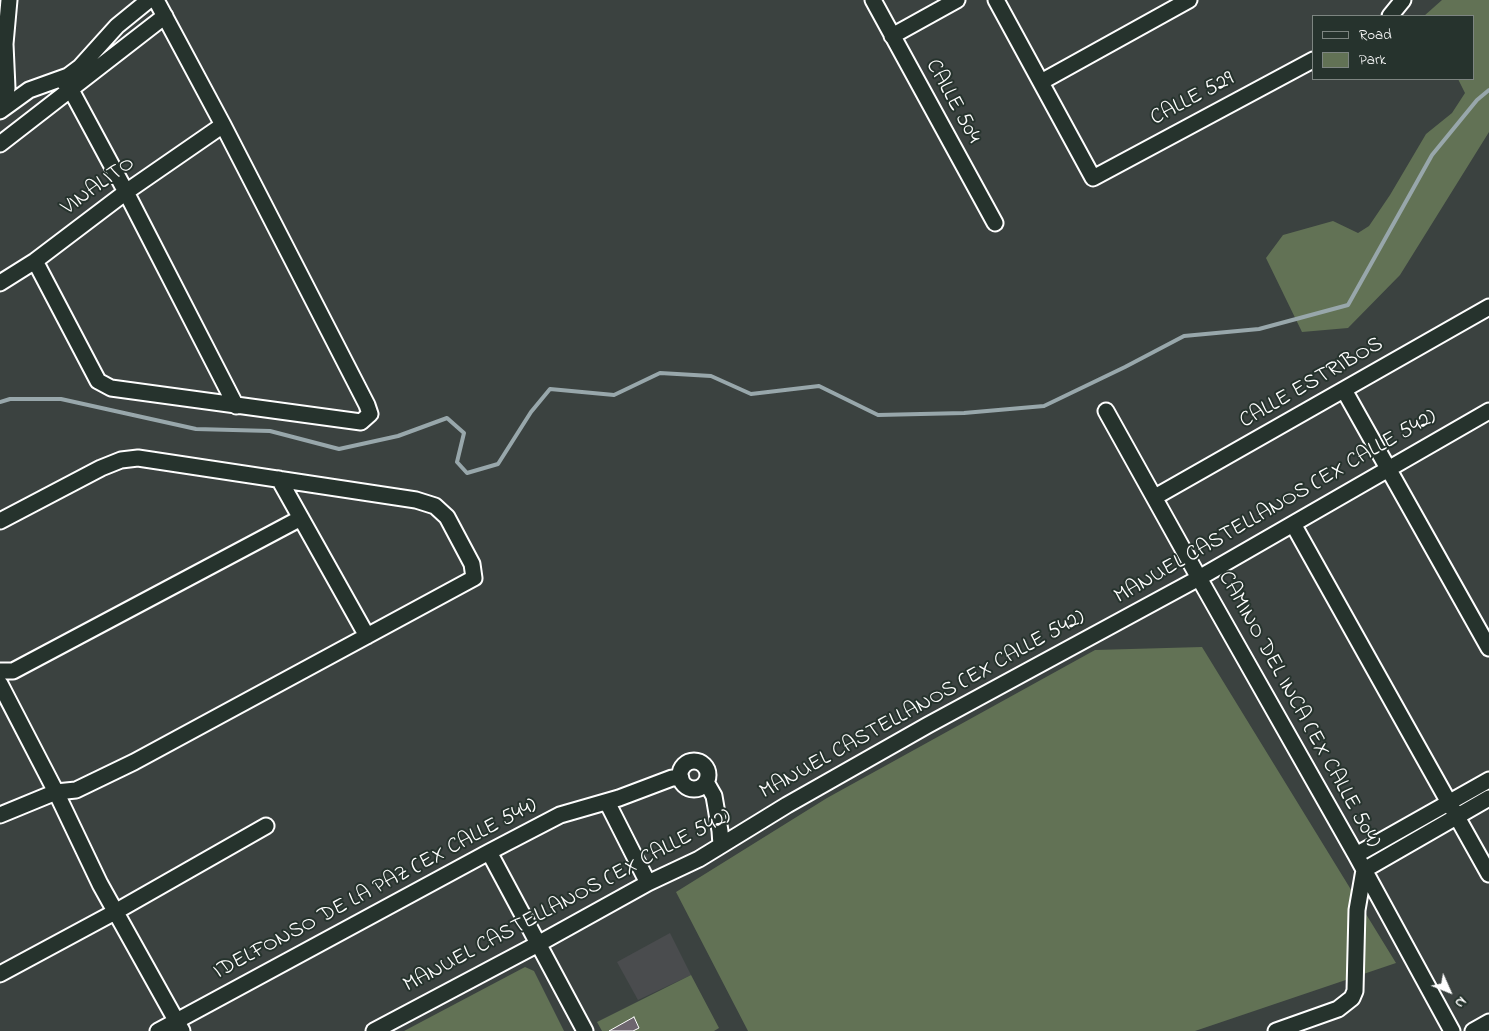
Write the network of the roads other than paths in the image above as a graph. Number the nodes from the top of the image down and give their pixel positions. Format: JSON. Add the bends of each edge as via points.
{"nodes":[{"id":1,"x":9,"y":0,"type":"edge"},
{"id":2,"x":149,"y":0,"type":"edge"},
{"id":3,"x":156,"y":0,"type":"edge"},
{"id":4,"x":873,"y":0,"type":"edge"},
{"id":5,"x":957,"y":0,"type":"edge"},
{"id":6,"x":996,"y":0,"type":"edge"},
{"id":7,"x":1189,"y":0,"type":"edge"},
{"id":8,"x":165,"y":16,"type":"junction"},
{"id":9,"x":892,"y":36,"type":"junction"},
{"id":10,"x":1312,"y":61,"type":"edge"},
{"id":11,"x":1041,"y":82,"type":"junction"},
{"id":12,"x":66,"y":84,"type":"junction"},
{"id":13,"x":2,"y":110,"type":"edge"},
{"id":14,"x":223,"y":125,"type":"junction"},
{"id":15,"x":0,"y":144,"type":"edge"},
{"id":16,"x":126,"y":192,"type":"junction"},
{"id":17,"x":995,"y":223,"type":"dead end"},
{"id":18,"x":34,"y":261,"type":"junction"},
{"id":19,"x":0,"y":283,"type":"edge"},
{"id":20,"x":1489,"y":307,"type":"edge"},
{"id":21,"x":1344,"y":390,"type":"junction"},
{"id":22,"x":236,"y":406,"type":"junction"},
{"id":23,"x":1106,"y":411,"type":"dead end"},
{"id":24,"x":1488,"y":416,"type":"edge"},
{"id":25,"x":1388,"y":469,"type":"junction"},
{"id":26,"x":278,"y":478,"type":"junction"},
{"id":27,"x":1155,"y":497,"type":"junction"},
{"id":28,"x":301,"y":518,"type":"junction"},
{"id":29,"x":0,"y":520,"type":"edge"},
{"id":30,"x":1294,"y":524,"type":"junction"},
{"id":31,"x":1199,"y":578,"type":"junction"},
{"id":32,"x":367,"y":636,"type":"junction"},
{"id":33,"x":1489,"y":648,"type":"edge"},
{"id":34,"x":0,"y":671,"type":"edge"},
{"id":35,"x":0,"y":684,"type":"edge"},
{"id":36,"x":681,"y":778,"type":"junction"},
{"id":37,"x":1489,"y":780,"type":"edge"},
{"id":38,"x":706,"y":782,"type":"junction"},
{"id":39,"x":56,"y":792,"type":"junction"},
{"id":40,"x":1489,"y":798,"type":"edge"},
{"id":41,"x":613,"y":800,"type":"junction"},
{"id":42,"x":1449,"y":802,"type":"junction"},
{"id":43,"x":0,"y":815,"type":"edge"},
{"id":44,"x":1456,"y":816,"type":"junction"},
{"id":45,"x":266,"y":826,"type":"dead end"},
{"id":46,"x":721,"y":845,"type":"junction"},
{"id":47,"x":489,"y":852,"type":"junction"},
{"id":48,"x":1356,"y":855,"type":"junction"},
{"id":49,"x":1364,"y":870,"type":"junction"},
{"id":50,"x":1489,"y":874,"type":"edge"},
{"id":51,"x":648,"y":883,"type":"junction"},
{"id":52,"x":115,"y":912,"type":"junction"},
{"id":53,"x":538,"y":944,"type":"junction"},
{"id":54,"x":0,"y":974,"type":"edge"},
{"id":55,"x":1489,"y":1022,"type":"edge"},
{"id":56,"x":179,"y":1026,"type":"edge"},
{"id":57,"x":1278,"y":1030,"type":"edge"},
{"id":58,"x":158,"y":1031,"type":"edge"},
{"id":59,"x":374,"y":1031,"type":"edge"},
{"id":60,"x":584,"y":1031,"type":"edge"},
{"id":61,"x":1305,"y":1031,"type":"edge"},
{"id":62,"x":1452,"y":1031,"type":"edge"},
{"id":63,"x":1473,"y":1031,"type":"edge"}],
"edges":[{"from":1,"to":13,"type":"street","via":[[5,44],[7,88]]},
{"from":2,"to":12,"type":"street","via":[[117,26],[68,76]]},
{"from":3,"to":8,"type":"street"},
{"from":4,"to":9,"type":"street","name":"CALLE 504"},
{"from":5,"to":9,"type":"street"},
{"from":6,"to":11,"type":"street"},
{"from":7,"to":11,"type":"street"},
{"from":8,"to":12,"type":"street"},
{"from":8,"to":14,"type":"street"},
{"from":9,"to":17,"type":"street","name":"CALLE 504"},
{"from":10,"to":11,"type":"street","name":"CALLE 529","via":[[1093,178]]},
{"from":12,"to":13,"type":"street","via":[[29,90]]},
{"from":12,"to":15,"type":"street"},
{"from":12,"to":16,"type":"street"},
{"from":14,"to":16,"type":"street","name":"VINALITO"},
{"from":14,"to":22,"type":"street","via":[[370,414],[361,422]]},
{"from":16,"to":18,"type":"street","name":"VINALITO"},
{"from":16,"to":22,"type":"street"},
{"from":18,"to":19,"type":"street","name":"VINALITO"},
{"from":18,"to":22,"type":"street","via":[[98,380],[111,388]]},
{"from":20,"to":21,"type":"street","name":"CALLE ESTRIBOS"},
{"from":21,"to":25,"type":"street"},
{"from":21,"to":27,"type":"street","name":"CALLE ESTRIBOS"},
{"from":23,"to":27,"type":"street","name":"CAMINO DEL INCA (EX CALLE 504)"},
{"from":24,"to":25,"type":"street","name":"MANUEL CASTELLANOS (EX CALLE 542)"},
{"from":25,"to":30,"type":"street","name":"MANUEL CASTELLANOS (EX CALLE 542)"},
{"from":25,"to":33,"type":"street"},
{"from":26,"to":28,"type":"street"},
{"from":26,"to":29,"type":"street","via":[[138,458],[121,460]]},
{"from":26,"to":32,"type":"street","via":[[416,500],[435,506],[447,517],[472,564],[474,578]]},
{"from":27,"to":31,"type":"street","name":"CAMINO DEL INCA (EX CALLE 504)"},
{"from":28,"to":32,"type":"street"},
{"from":28,"to":34,"type":"street","via":[[13,671]]},
{"from":30,"to":31,"type":"street","name":"MANUEL CASTELLANOS (EX CALLE 542)"},
{"from":30,"to":42,"type":"street"},
{"from":31,"to":46,"type":"street","name":"MANUEL CASTELLANOS (EX CALLE 542)","via":[[928,725]]},
{"from":31,"to":48,"type":"street","name":"CAMINO DEL INCA (EX CALLE 504)"},
{"from":32,"to":39,"type":"street","via":[[134,762],[76,790]]},
{"from":35,"to":39,"type":"street"},
{"from":36,"to":38,"type":"street","via":[[685,786],[694,789]]},
{"from":36,"to":38,"type":"street","via":[[684,765],[697,761],[707,769]]},
{"from":36,"to":41,"type":"street","name":"IDELFONSO DE LA PAZ (EX CALLE 544)","via":[[672,778]]},
{"from":37,"to":42,"type":"street"},
{"from":38,"to":46,"type":"street","via":[[714,796]]},
{"from":39,"to":43,"type":"street"},
{"from":39,"to":52,"type":"street"},
{"from":40,"to":44,"type":"street"},
{"from":41,"to":47,"type":"street","name":"IDELFONSO DE LA PAZ (EX CALLE 544)","via":[[560,815]]},
{"from":41,"to":51,"type":"street"},
{"from":42,"to":44,"type":"street"},
{"from":42,"to":48,"type":"street"},
{"from":44,"to":49,"type":"street"},
{"from":44,"to":50,"type":"street"},
{"from":45,"to":52,"type":"street"},
{"from":46,"to":51,"type":"street","name":"MANUEL CASTELLANOS (EX CALLE 542)"},
{"from":47,"to":53,"type":"street"},
{"from":47,"to":56,"type":"street","name":"IDELFONSO DE LA PAZ (EX CALLE 544)"},
{"from":48,"to":49,"type":"street","name":"CAMINO DEL INCA (EX CALLE 504)"},
{"from":49,"to":57,"type":"street","via":[[1357,910],[1355,991],[1352,998],[1338,1008]]},
{"from":49,"to":62,"type":"street","name":"CAMINO DEL INCA (EX CALLE 504)"},
{"from":51,"to":53,"type":"street","name":"MANUEL CASTELLANOS (EX CALLE 542)"},
{"from":52,"to":54,"type":"street"},
{"from":52,"to":56,"type":"street"},
{"from":53,"to":59,"type":"street","name":"MANUEL CASTELLANOS (EX CALLE 542)"},
{"from":53,"to":60,"type":"street"},
{"from":55,"to":63,"type":"street"},
{"from":56,"to":58,"type":"street","name":"IDELFONSO DE LA PAZ (EX CALLE 544)"},
{"from":57,"to":61,"type":"street"}]}
